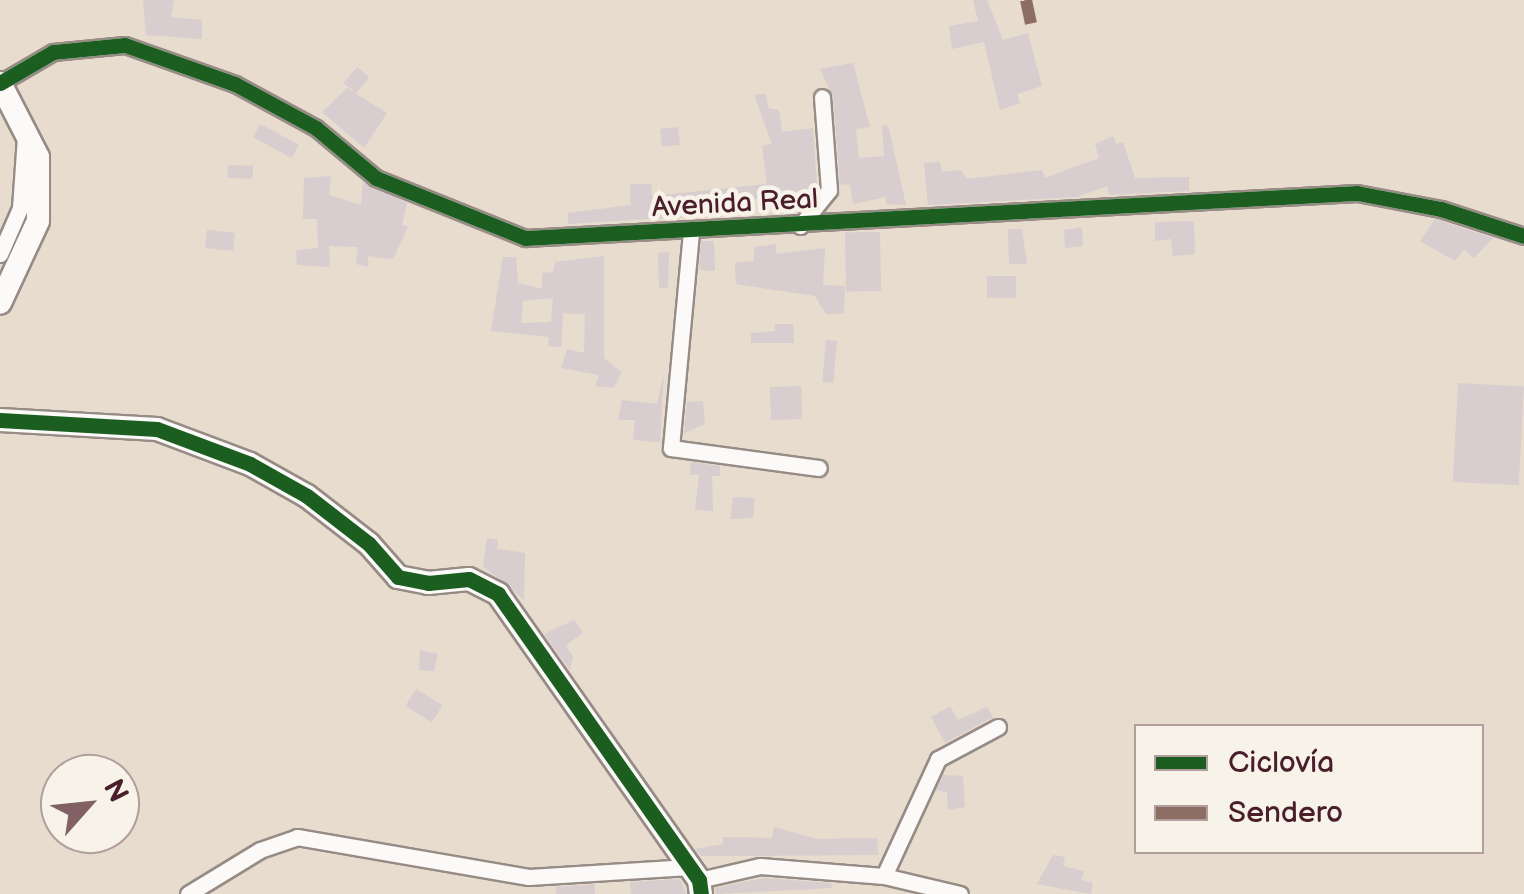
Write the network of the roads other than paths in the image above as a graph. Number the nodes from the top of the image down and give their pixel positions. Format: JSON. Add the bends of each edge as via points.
{"nodes":[{"id":1,"x":0,"y":83,"type":"edge"},
{"id":2,"x":822,"y":97,"type":"dead end"},
{"id":3,"x":26,"y":130,"type":"junction"},
{"id":4,"x":800,"y":226,"type":"junction"},
{"id":5,"x":691,"y":232,"type":"junction"},
{"id":6,"x":1524,"y":236,"type":"edge"},
{"id":7,"x":0,"y":254,"type":"edge"},
{"id":8,"x":0,"y":303,"type":"edge"},
{"id":9,"x":0,"y":420,"type":"edge"},
{"id":10,"x":819,"y":468,"type":"dead end"},
{"id":11,"x":998,"y":727,"type":"dead end"},
{"id":12,"x":884,"y":876,"type":"junction"},
{"id":13,"x":696,"y":880,"type":"edge"},
{"id":14,"x":188,"y":894,"type":"edge"},
{"id":15,"x":960,"y":894,"type":"edge"}],
"edges":[{"from":1,"to":3,"type":"street"},
{"from":1,"to":5,"type":"street","name":"Avenida Real","via":[[53,52],[126,45],[235,84],[316,128],[376,178],[524,238]]},
{"from":2,"to":4,"type":"street","via":[[829,190]]},
{"from":3,"to":7,"type":"street","via":[[20,208]]},
{"from":3,"to":8,"type":"street","via":[[38,158],[38,221]]},
{"from":4,"to":5,"type":"street","name":"Avenida Real"},
{"from":4,"to":6,"type":"street","name":"Avenida Real","via":[[1357,193],[1441,209]]},
{"from":5,"to":10,"type":"street","via":[[671,448]]},
{"from":9,"to":13,"type":"street","via":[[156,429],[250,464],[307,496],[369,544],[398,577],[428,583],[469,579],[498,594]]},
{"from":11,"to":12,"type":"street","via":[[938,758]]},
{"from":12,"to":13,"type":"street","via":[[760,866]]},
{"from":12,"to":15,"type":"street"},
{"from":13,"to":14,"type":"street","via":[[529,877],[297,837],[260,850]]}]}
